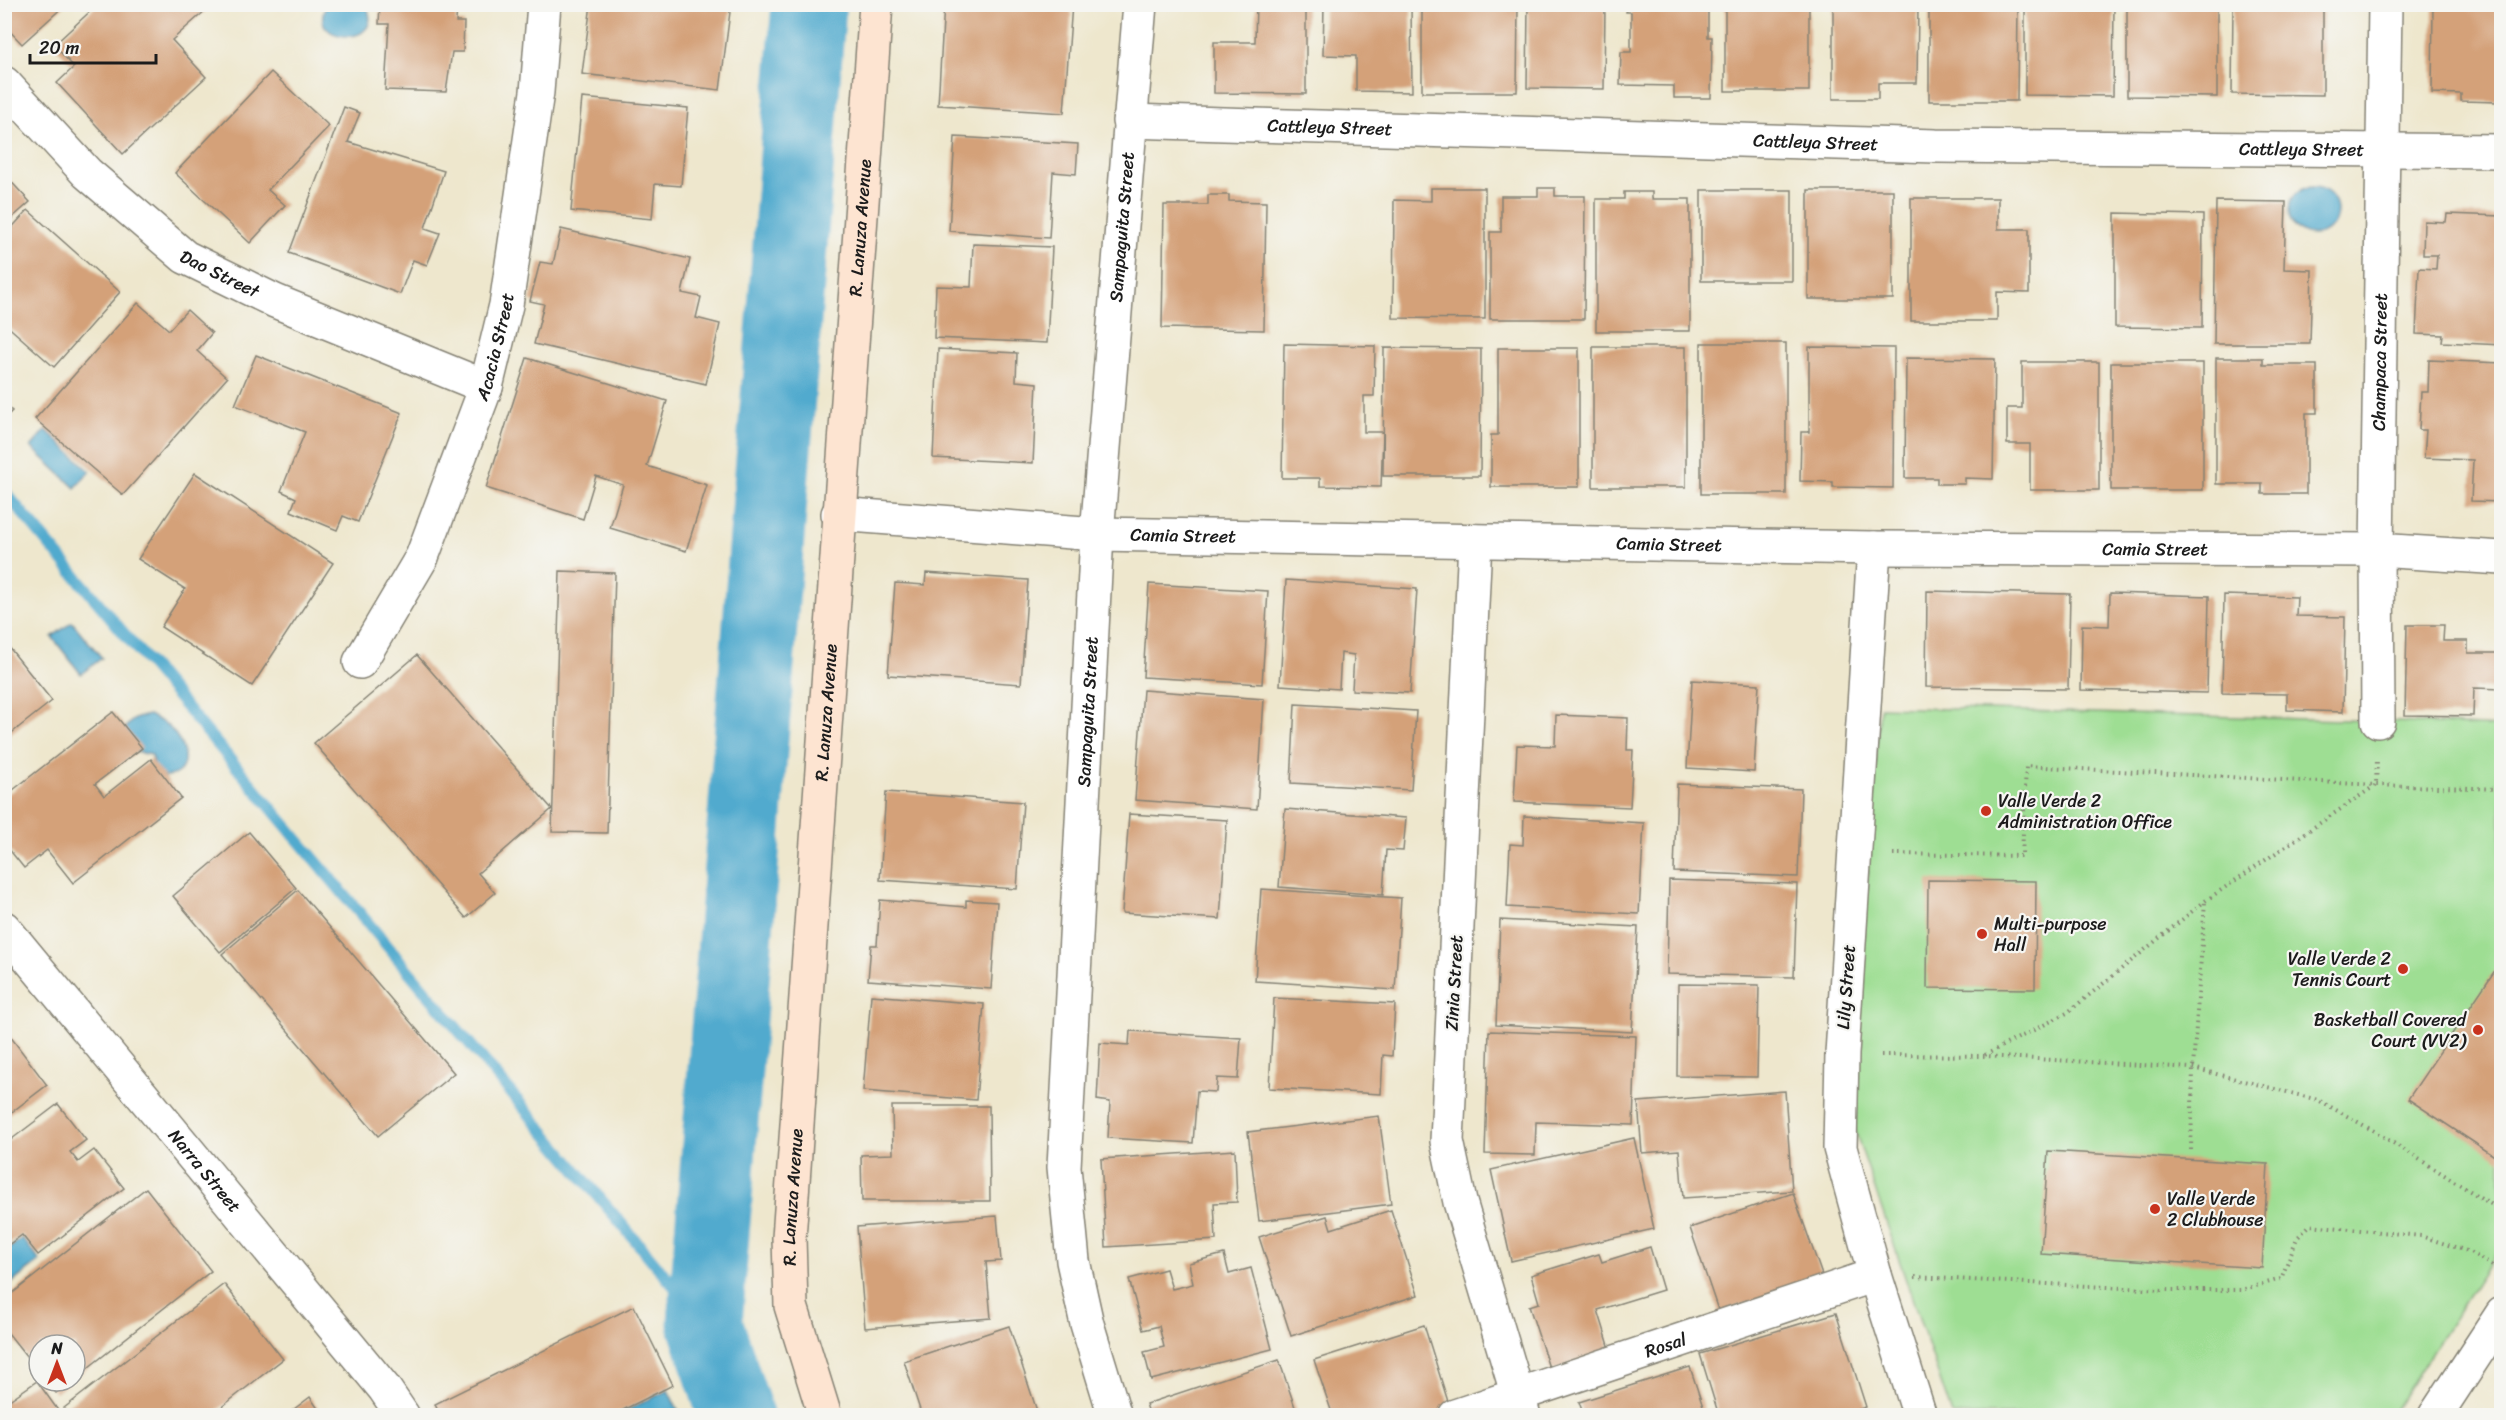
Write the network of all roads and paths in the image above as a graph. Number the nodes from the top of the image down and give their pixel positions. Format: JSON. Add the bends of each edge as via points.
{"nodes":[{"id":1,"x":544,"y":4,"type":"edge"},
{"id":2,"x":876,"y":4,"type":"edge"},
{"id":3,"x":1140,"y":4,"type":"edge"},
{"id":4,"x":2385,"y":4,"type":"edge"},
{"id":5,"x":4,"y":83,"type":"edge"},
{"id":6,"x":1129,"y":121,"type":"junction"},
{"id":7,"x":2382,"y":151,"type":"junction"},
{"id":8,"x":2502,"y":151,"type":"edge"},
{"id":9,"x":486,"y":387,"type":"junction"},
{"id":10,"x":838,"y":514,"type":"junction"},
{"id":11,"x":1097,"y":534,"type":"junction"},
{"id":12,"x":1475,"y":541,"type":"junction"},
{"id":13,"x":1874,"y":548,"type":"junction"},
{"id":14,"x":2377,"y":550,"type":"junction"},
{"id":15,"x":2502,"y":558,"type":"edge"},
{"id":16,"x":360,"y":662,"type":"dead end"},
{"id":17,"x":2378,"y":721,"type":"joint"},
{"id":18,"x":2376,"y":785,"type":"junction"},
{"id":19,"x":2502,"y":789,"type":"edge"},
{"id":20,"x":1856,"y":853,"type":"junction"},
{"id":21,"x":2205,"y":901,"type":"junction"},
{"id":22,"x":4,"y":928,"type":"edge"},
{"id":23,"x":1842,"y":1054,"type":"junction"},
{"id":24,"x":1984,"y":1056,"type":"junction"},
{"id":25,"x":2193,"y":1068,"type":"junction"},
{"id":26,"x":2191,"y":1150,"type":"dead end"},
{"id":27,"x":2502,"y":1211,"type":"edge"},
{"id":28,"x":2502,"y":1272,"type":"edge"},
{"id":29,"x":1875,"y":1275,"type":"junction"},
{"id":30,"x":2502,"y":1314,"type":"edge"},
{"id":31,"x":1521,"y":1405,"type":"edge"},
{"id":32,"x":403,"y":1416,"type":"edge"},
{"id":33,"x":825,"y":1416,"type":"edge"},
{"id":34,"x":1115,"y":1416,"type":"edge"},
{"id":35,"x":1455,"y":1416,"type":"edge"},
{"id":36,"x":1920,"y":1416,"type":"edge"},
{"id":37,"x":2435,"y":1416,"type":"edge"}],
"edges":[{"from":1,"to":9,"type":"street","name":"Acacia Street","via":[[537,92],[506,305]]},
{"from":2,"to":10,"type":"main road","name":"R. Lanuza Avenue"},
{"from":3,"to":6,"type":"street","name":"Sampaguita Street"},
{"from":4,"to":7,"type":"street","name":"Champaca Street"},
{"from":5,"to":9,"type":"street","name":"Dao Street","via":[[87,173],[185,257],[275,301]]},
{"from":6,"to":7,"type":"street","name":"Cattleya Street","via":[[1936,146]]},
{"from":6,"to":11,"type":"street","name":"Sampaguita Street"},
{"from":7,"to":8,"type":"street","name":"Cattleya Street"},
{"from":7,"to":14,"type":"street","name":"Champaca Street"},
{"from":9,"to":16,"type":"street","name":"Acacia Street","via":[[422,557]]},
{"from":10,"to":11,"type":"street","name":"Camia Street"},
{"from":10,"to":33,"type":"main road","name":"R. Lanuza Avenue","via":[[789,1238],[791,1306]]},
{"from":11,"to":12,"type":"street","name":"Camia Street"},
{"from":11,"to":34,"type":"street","name":"Sampaguita Street","via":[[1064,1167],[1073,1261]]},
{"from":12,"to":13,"type":"street","name":"Camia Street"},
{"from":12,"to":31,"type":"street","name":"Zinia Street","via":[[1447,1141],[1460,1202]]},
{"from":13,"to":14,"type":"street","name":"Camia Street"},
{"from":13,"to":20,"type":"street","name":"Lily Street"},
{"from":14,"to":15,"type":"street","name":"Camia Street"},
{"from":14,"to":17,"type":"street","name":"Champaca Street"},
{"from":17,"to":18,"type":"path"},
{"from":18,"to":19,"type":"path"},
{"from":18,"to":20,"type":"path","via":[[2026,766],[2022,856]]},
{"from":18,"to":21,"type":"path"},
{"from":20,"to":23,"type":"street","name":"Lily Street"},
{"from":21,"to":24,"type":"path","via":[[2067,1013]]},
{"from":21,"to":25,"type":"path"},
{"from":22,"to":32,"type":"street","name":"Narra Street","via":[[384,1388]]},
{"from":23,"to":24,"type":"path"},
{"from":23,"to":29,"type":"street","name":"Lily Street","via":[[1840,1148]]},
{"from":24,"to":25,"type":"path"},
{"from":25,"to":26,"type":"path"},
{"from":25,"to":27,"type":"path","via":[[2318,1100]]},
{"from":28,"to":29,"type":"path","via":[[2470,1252],[2421,1236],[2310,1225],[2297,1238],[2281,1279],[2241,1290],[2164,1290]]},
{"from":29,"to":31,"type":"street","name":"Rosal"},
{"from":29,"to":36,"type":"street","name":"Lily Street"},
{"from":30,"to":37,"type":"street"},
{"from":31,"to":35,"type":"street","name":"Rosal"}]}
